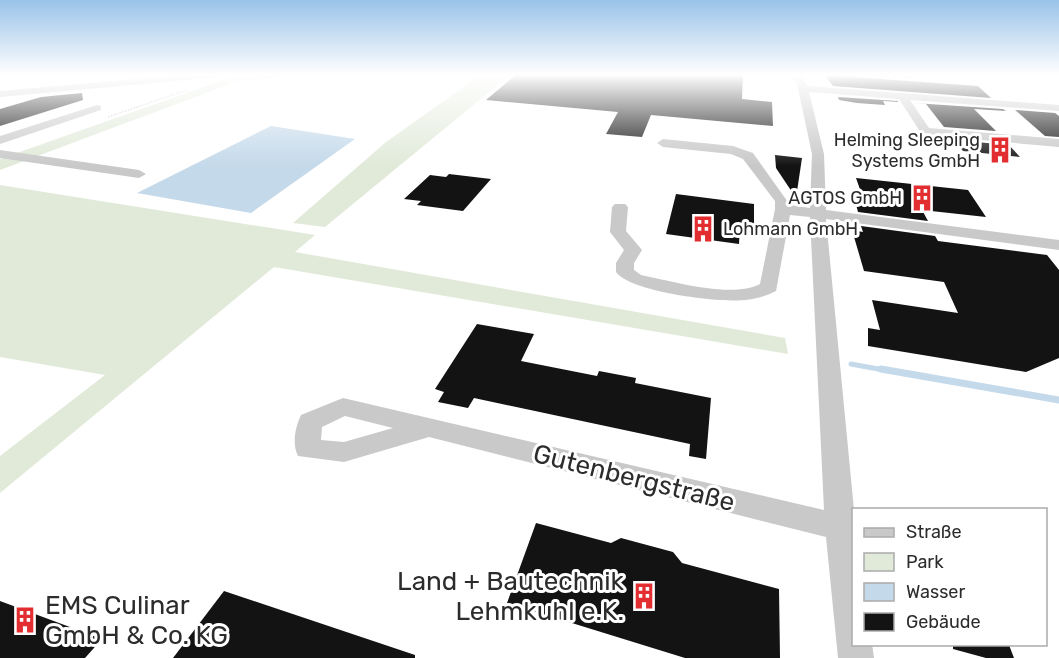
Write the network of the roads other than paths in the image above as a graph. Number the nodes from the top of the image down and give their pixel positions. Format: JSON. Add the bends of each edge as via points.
{"nodes":[{"id":1,"x":804,"y":105,"type":"edge"},
{"id":2,"x":908,"y":105,"type":"edge"},
{"id":3,"x":1016,"y":105,"type":"edge"},
{"id":4,"x":1059,"y":108,"type":"edge"},
{"id":5,"x":98,"y":114,"type":"road end"},
{"id":6,"x":0,"y":142,"type":"edge"},
{"id":7,"x":663,"y":142,"type":"dead end"},
{"id":8,"x":1059,"y":143,"type":"edge"},
{"id":9,"x":0,"y":153,"type":"edge"},
{"id":10,"x":139,"y":174,"type":"dead end"},
{"id":11,"x":620,"y":207,"type":"dead end"},
{"id":12,"x":783,"y":209,"type":"junction"},
{"id":13,"x":818,"y":216,"type":"junction"},
{"id":14,"x":1059,"y":245,"type":"edge"},
{"id":15,"x":429,"y":428,"type":"dead end"},
{"id":16,"x":840,"y":527,"type":"junction"},
{"id":17,"x":852,"y":621,"type":"edge"}],
"edges":[{"from":1,"to":13,"type":"street","via":[[818,154]]},
{"from":2,"to":8,"type":"street","via":[[925,131]]},
{"from":3,"to":4,"type":"street"},
{"from":5,"to":6,"type":"street"},
{"from":6,"to":9,"type":"street","via":[[21,147]]},
{"from":7,"to":12,"type":"street","via":[[733,150],[748,156],[783,201]]},
{"from":9,"to":10,"type":"street"},
{"from":11,"to":12,"type":"street","via":[[618,232],[633,250],[625,263],[625,272],[635,279],[730,295],[763,292],[769,287]]},
{"from":12,"to":13,"type":"street"},
{"from":13,"to":14,"type":"street"},
{"from":13,"to":16,"type":"street"},
{"from":15,"to":16,"type":"street","name":"Gutenbergstraße"},
{"from":16,"to":17,"type":"street"}]}
